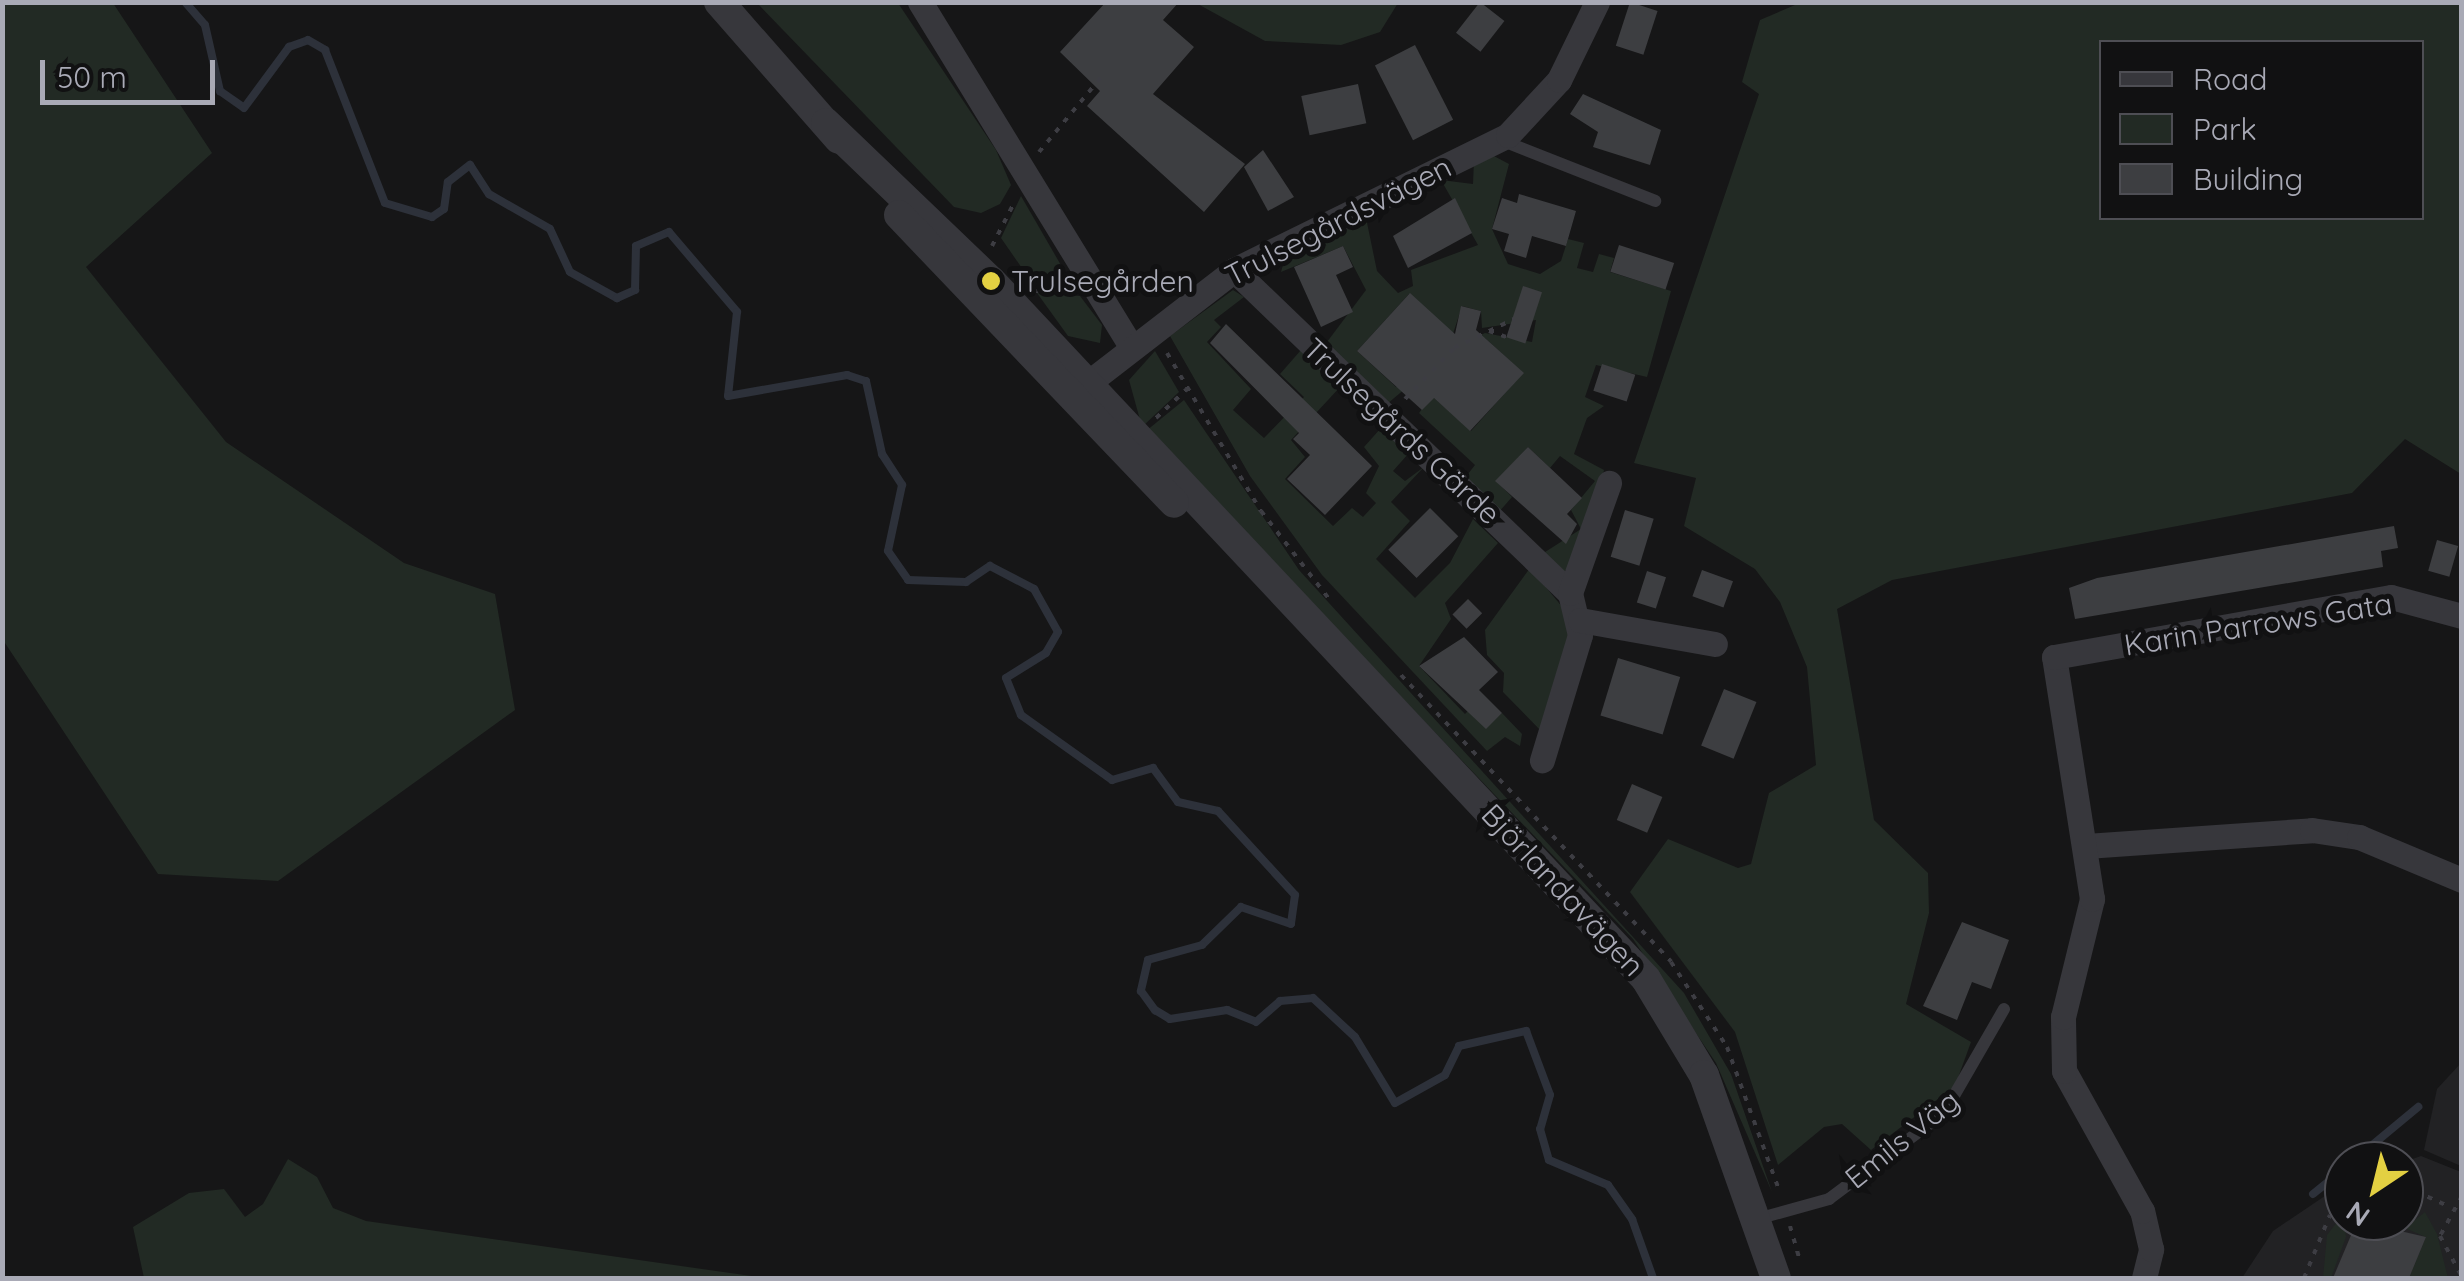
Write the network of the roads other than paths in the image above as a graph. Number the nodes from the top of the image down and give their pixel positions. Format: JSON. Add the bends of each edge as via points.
{"nodes":[{"id":1,"x":719,"y":2,"type":"edge"},
{"id":2,"x":920,"y":2,"type":"edge"},
{"id":3,"x":1597,"y":2,"type":"edge"},
{"id":4,"x":1498,"y":139,"type":"junction"},
{"id":5,"x":1655,"y":201,"type":"dead end"},
{"id":6,"x":1234,"y":270,"type":"junction"},
{"id":7,"x":1130,"y":345,"type":"junction"},
{"id":8,"x":1080,"y":393,"type":"junction"},
{"id":9,"x":1608,"y":483,"type":"dead end"},
{"id":10,"x":1570,"y":593,"type":"junction"},
{"id":11,"x":2462,"y":616,"type":"edge"},
{"id":12,"x":1580,"y":620,"type":"junction"},
{"id":13,"x":1714,"y":644,"type":"dead end"},
{"id":14,"x":1542,"y":760,"type":"dead end"},
{"id":15,"x":2086,"y":846,"type":"junction"},
{"id":16,"x":2462,"y":880,"type":"edge"},
{"id":17,"x":2004,"y":1009,"type":"dead end"},
{"id":18,"x":1756,"y":1219,"type":"junction"},
{"id":19,"x":1773,"y":1278,"type":"edge"},
{"id":20,"x":2144,"y":1278,"type":"edge"}],
"edges":[{"from":1,"to":8,"type":"street","name":"Björlandavägen"},
{"from":2,"to":7,"type":"street"},
{"from":3,"to":4,"type":"street","name":"Trulsegårdsvägen","via":[[1559,80]]},
{"from":4,"to":5,"type":"lane"},
{"from":4,"to":6,"type":"street","name":"Trulsegårdsvägen"},
{"from":6,"to":7,"type":"street","name":"Trulsegårdsvägen"},
{"from":6,"to":10,"type":"street","name":"Trulsegårds Gärde"},
{"from":7,"to":8,"type":"street","name":"Trulsegårdsvägen"},
{"from":8,"to":18,"type":"street","name":"Björlandavägen","via":[[1646,979],[1704,1074]]},
{"from":9,"to":10,"type":"street"},
{"from":10,"to":12,"type":"street","name":"Trulsegårds Gärde"},
{"from":11,"to":15,"type":"street","name":"Karin Parrows Gata","via":[[2391,597],[2054,657]]},
{"from":12,"to":13,"type":"street"},
{"from":12,"to":14,"type":"street"},
{"from":15,"to":16,"type":"street","via":[[2312,830],[2359,837]]},
{"from":15,"to":20,"type":"street","via":[[2092,899],[2064,1017],[2064,1071],[2142,1211],[2151,1249]]},
{"from":17,"to":18,"type":"lane","name":"Emils Väg","via":[[1964,1093],[1944,1113],[1829,1199]]},
{"from":18,"to":19,"type":"street","name":"Björlandavägen"}]}
